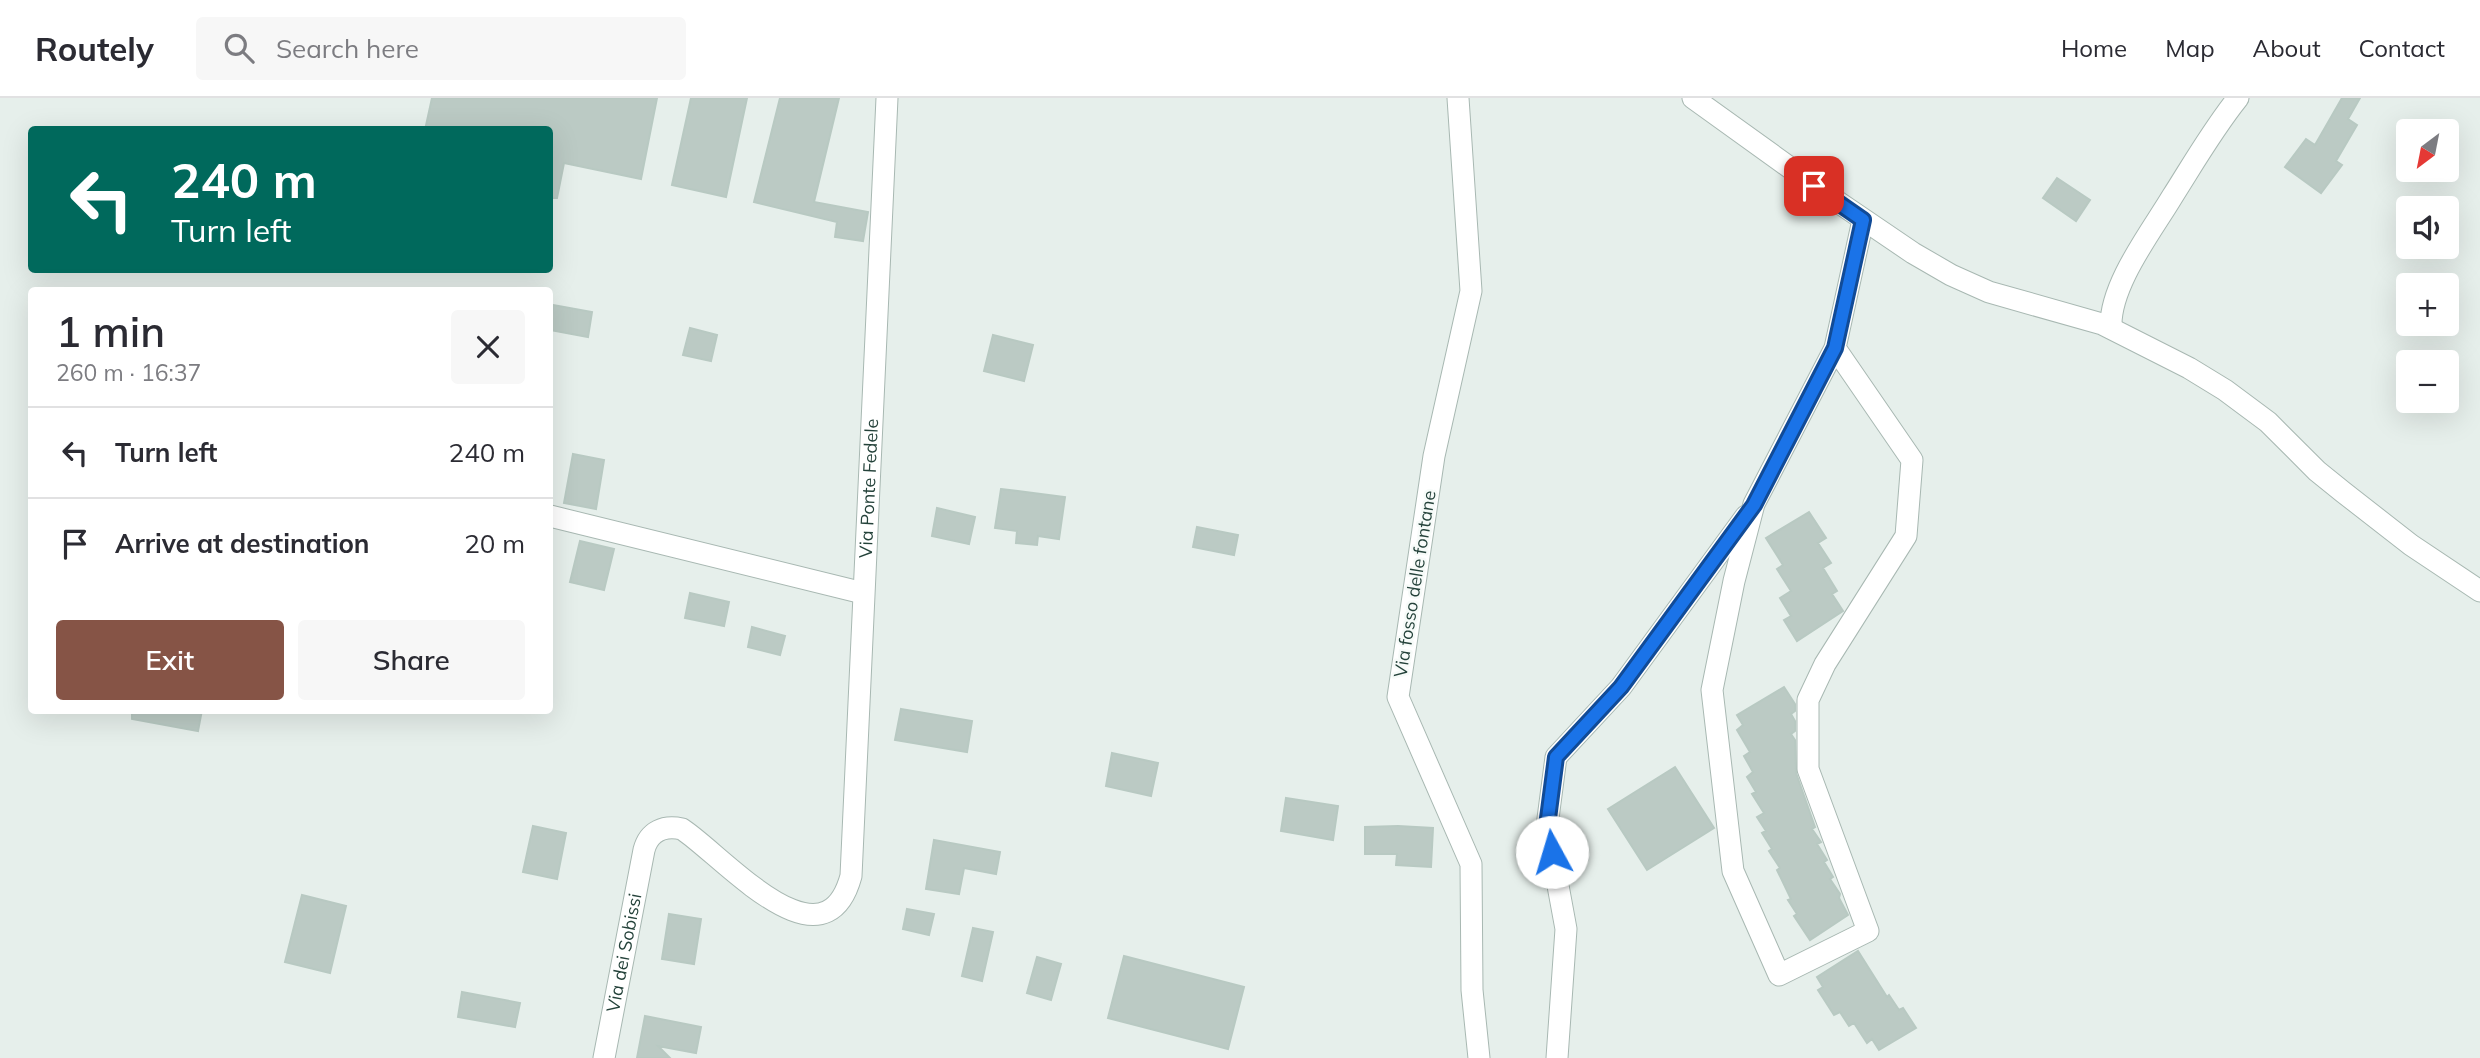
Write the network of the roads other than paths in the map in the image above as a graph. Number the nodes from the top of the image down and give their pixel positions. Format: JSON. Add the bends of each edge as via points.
{"nodes":[{"id":1,"x":887,"y":98,"type":"edge"},
{"id":2,"x":1458,"y":98,"type":"edge"},
{"id":3,"x":1693,"y":98,"type":"edge"},
{"id":4,"x":2238,"y":98,"type":"edge"},
{"id":5,"x":1863,"y":220,"type":"junction"},
{"id":6,"x":2110,"y":328,"type":"junction"},
{"id":7,"x":1835,"y":348,"type":"junction"},
{"id":8,"x":1754,"y":505,"type":"junction"},
{"id":9,"x":553,"y":517,"type":"edge"},
{"id":10,"x":2480,"y":591,"type":"edge"},
{"id":11,"x":863,"y":593,"type":"junction"},
{"id":12,"x":644,"y":850,"type":"joint"},
{"id":13,"x":604,"y":1058,"type":"edge"},
{"id":14,"x":1479,"y":1058,"type":"edge"},
{"id":15,"x":1557,"y":1058,"type":"edge"}],
"edges":[{"from":1,"to":11,"type":"street","name":"Via Ponte Fedele"},
{"from":2,"to":14,"type":"street","name":"Via fosso delle fontane","via":[[1471,291],[1434,456],[1398,697],[1471,864],[1472,990]]},
{"from":3,"to":5,"type":"street"},
{"from":4,"to":6,"type":"street","via":[[2136,256],[2112,308]]},
{"from":5,"to":6,"type":"street","via":[[1971,285]]},
{"from":5,"to":7,"type":"street"},
{"from":6,"to":10,"type":"street","via":[[2225,390],[2277,430],[2334,485]]},
{"from":7,"to":8,"type":"street"},
{"from":7,"to":8,"type":"street","via":[[1912,460],[1906,536],[1825,664],[1808,700],[1808,769],[1868,931],[1779,975],[1733,871],[1712,690]]},
{"from":8,"to":15,"type":"street","via":[[1621,687],[1556,757],[1547,826],[1566,929]]},
{"from":9,"to":11,"type":"street"},
{"from":11,"to":12,"type":"street","name":"Via Ponte Fedele","via":[[851,876],[840,901],[821,914],[792,912],[682,829],[657,831]]},
{"from":12,"to":13,"type":"street","name":"Via dei Sobissi"}]}
